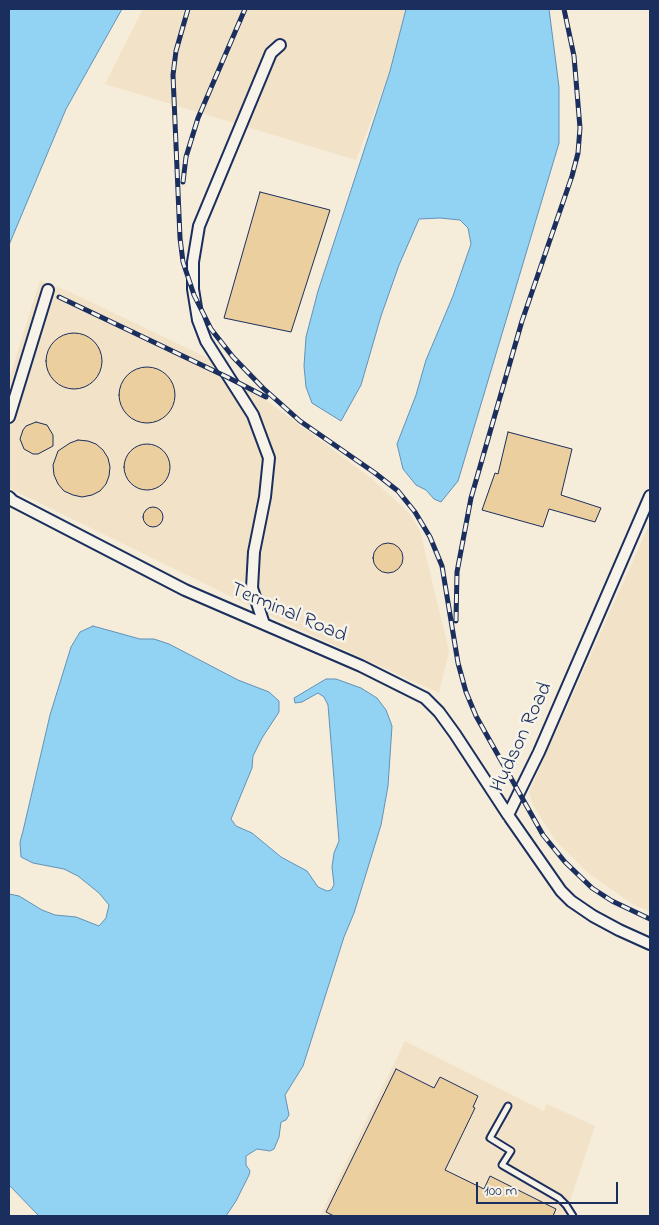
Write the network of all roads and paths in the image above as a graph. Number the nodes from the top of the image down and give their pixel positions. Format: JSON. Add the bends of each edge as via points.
{"nodes":[{"id":1,"x":280,"y":45,"type":"dead end"},
{"id":2,"x":48,"y":290,"type":"dead end"},
{"id":3,"x":9,"y":416,"type":"edge"},
{"id":4,"x":650,"y":496,"type":"edge"},
{"id":5,"x":9,"y":497,"type":"edge"},
{"id":6,"x":264,"y":624,"type":"junction"},
{"id":7,"x":508,"y":816,"type":"junction"},
{"id":8,"x":650,"y":944,"type":"edge"},
{"id":9,"x":508,"y":1106,"type":"dead end"},
{"id":10,"x":573,"y":1216,"type":"edge"}],
"edges":[{"from":1,"to":6,"type":"street","via":[[271,53],[199,226],[193,262],[198,320],[206,341],[253,416],[269,458],[254,552],[252,588]]},
{"from":2,"to":3,"type":"street"},
{"from":4,"to":7,"type":"street","name":"Hudson Road"},
{"from":5,"to":6,"type":"street","name":"Terminal Road","via":[[185,590]]},
{"from":6,"to":7,"type":"street","name":"Terminal Road","via":[[425,698],[439,712]]},
{"from":7,"to":8,"type":"street","name":"Hudson Road","via":[[549,876],[571,901],[619,930]]},
{"from":9,"to":10,"type":"lane","via":[[490,1138],[511,1151],[502,1164],[559,1198]]}]}
